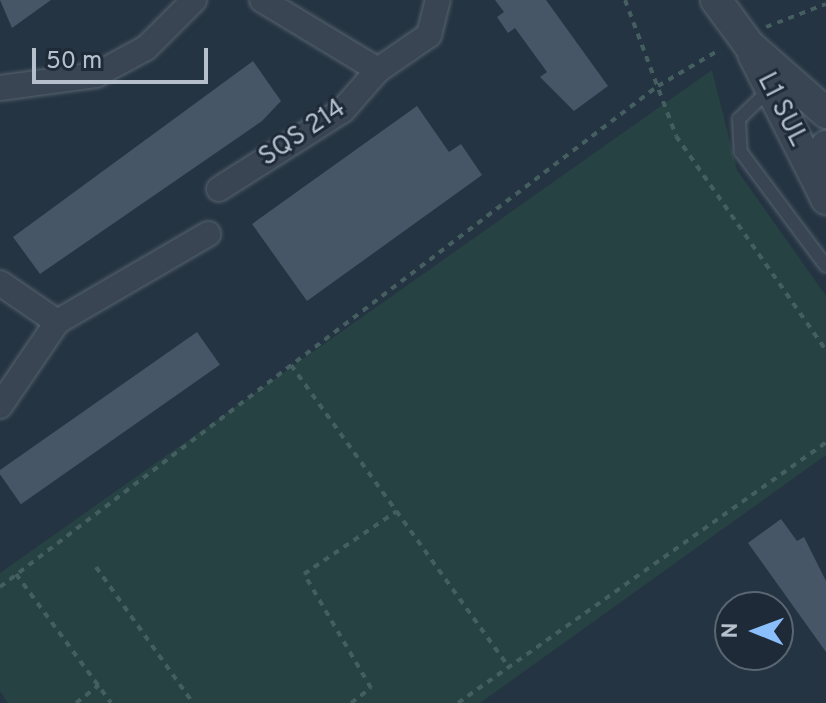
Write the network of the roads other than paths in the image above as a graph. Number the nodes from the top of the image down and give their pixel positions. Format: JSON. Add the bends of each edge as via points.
{"nodes":[{"id":1,"x":194,"y":0,"type":"edge"},
{"id":2,"x":262,"y":0,"type":"edge"},
{"id":3,"x":438,"y":0,"type":"edge"},
{"id":4,"x":716,"y":0,"type":"edge"},
{"id":5,"x":746,"y":41,"type":"junction"},
{"id":6,"x":378,"y":70,"type":"junction"},
{"id":7,"x":0,"y":88,"type":"edge"},
{"id":8,"x":769,"y":90,"type":"junction"},
{"id":9,"x":826,"y":113,"type":"edge"},
{"id":10,"x":826,"y":146,"type":"edge"},
{"id":11,"x":820,"y":187,"type":"edge"},
{"id":12,"x":219,"y":189,"type":"dead end"},
{"id":13,"x":208,"y":234,"type":"dead end"},
{"id":14,"x":826,"y":266,"type":"edge"},
{"id":15,"x":0,"y":283,"type":"edge"},
{"id":16,"x":57,"y":322,"type":"junction"},
{"id":17,"x":0,"y":406,"type":"edge"}],
"edges":[{"from":1,"to":7,"type":"street","via":[[146,48],[96,75]]},
{"from":2,"to":6,"type":"street"},
{"from":3,"to":6,"type":"street","name":"SQS 214","via":[[429,35]]},
{"from":4,"to":5,"type":"street","name":"L1 SUL"},
{"from":5,"to":8,"type":"street","name":"L1 SUL"},
{"from":5,"to":9,"type":"street","name":"L1 SUL"},
{"from":6,"to":12,"type":"street","name":"SQS 214","via":[[343,110]]},
{"from":8,"to":11,"type":"street","name":"L1 SUL"},
{"from":8,"to":14,"type":"lane","via":[[739,119],[741,152]]},
{"from":10,"to":11,"type":"street"},
{"from":13,"to":16,"type":"street"},
{"from":15,"to":16,"type":"street"},
{"from":16,"to":17,"type":"street"}]}
